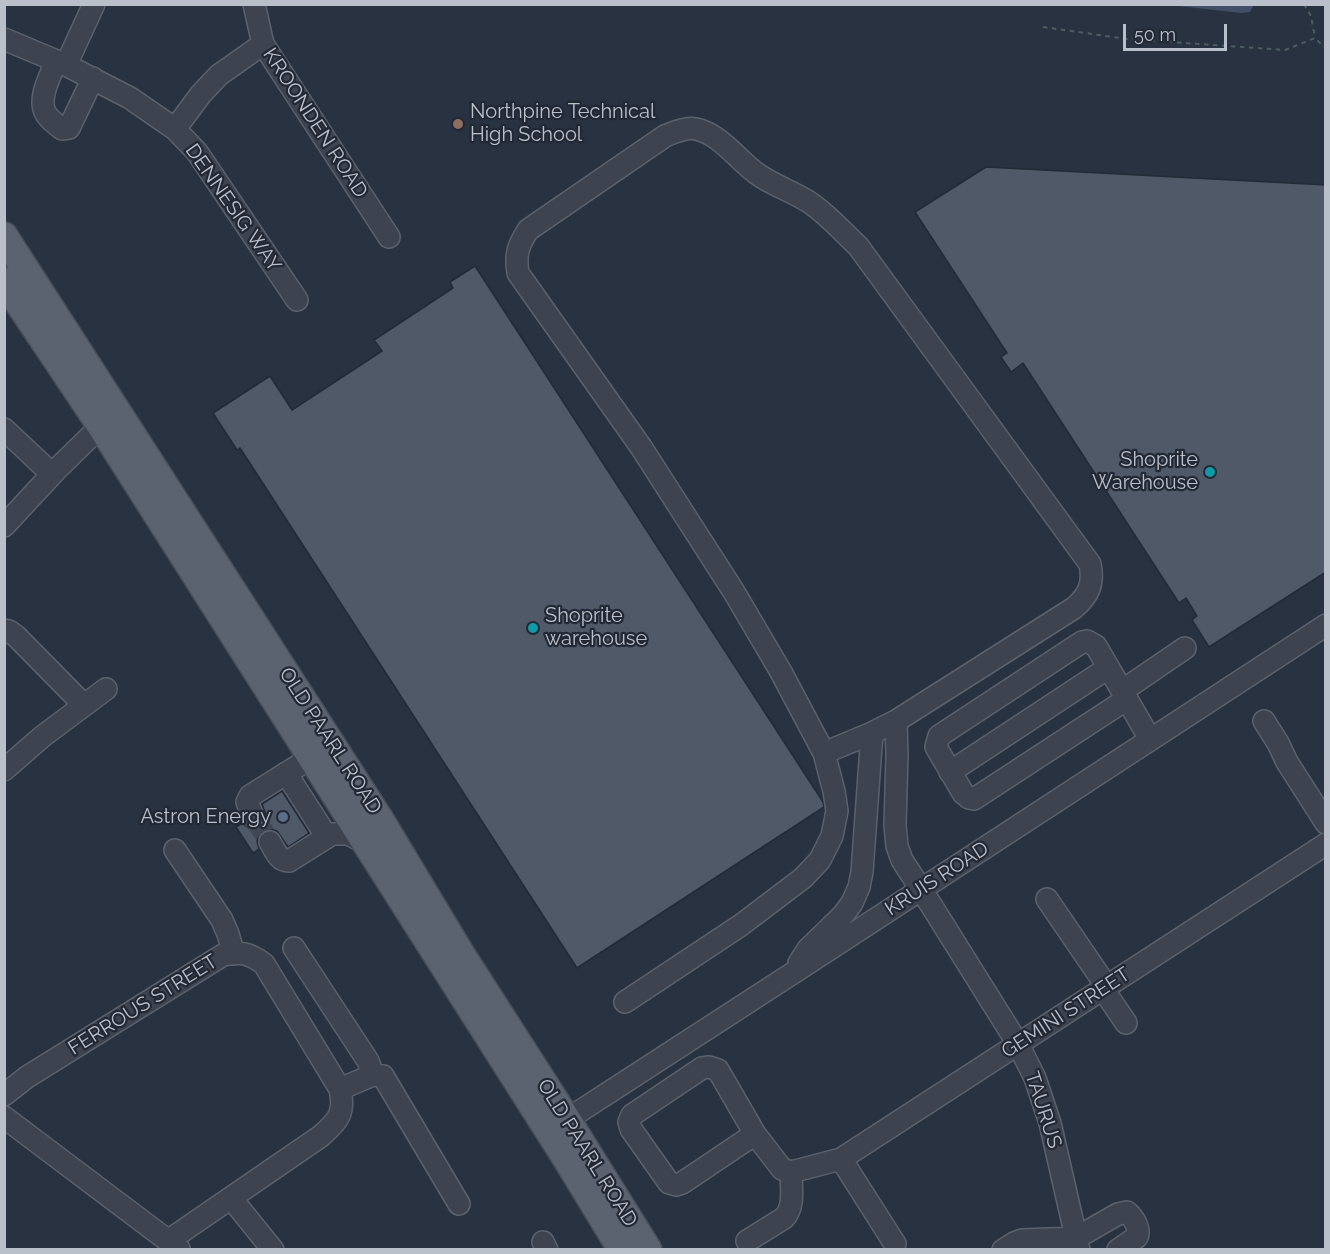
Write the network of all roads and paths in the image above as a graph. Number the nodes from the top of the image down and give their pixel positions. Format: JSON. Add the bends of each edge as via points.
{"nodes":[{"id":1,"x":94,"y":4,"type":"edge"},
{"id":2,"x":255,"y":4,"type":"edge"},
{"id":3,"x":1304,"y":4,"type":"edge"},
{"id":4,"x":1043,"y":27,"type":"dead end"},
{"id":5,"x":4,"y":39,"type":"edge"},
{"id":6,"x":1315,"y":39,"type":"junction"},
{"id":7,"x":263,"y":44,"type":"junction"},
{"id":8,"x":1326,"y":49,"type":"edge"},
{"id":9,"x":61,"y":63,"type":"junction"},
{"id":10,"x":93,"y":78,"type":"junction"},
{"id":11,"x":176,"y":129,"type":"junction"},
{"id":12,"x":4,"y":237,"type":"edge"},
{"id":13,"x":389,"y":237,"type":"dead end"},
{"id":14,"x":4,"y":281,"type":"edge"},
{"id":15,"x":297,"y":300,"type":"dead end"},
{"id":16,"x":110,"y":420,"type":"junction"},
{"id":17,"x":4,"y":429,"type":"edge"},
{"id":18,"x":52,"y":474,"type":"junction"},
{"id":19,"x":7,"y":518,"type":"edge"},
{"id":20,"x":1326,"y":625,"type":"edge"},
{"id":21,"x":4,"y":630,"type":"edge"},
{"id":22,"x":1185,"y":648,"type":"dead end"},
{"id":23,"x":1108,"y":668,"type":"junction"},
{"id":24,"x":106,"y":688,"type":"dead end"},
{"id":25,"x":1124,"y":695,"type":"junction"},
{"id":26,"x":84,"y":705,"type":"junction"},
{"id":27,"x":896,"y":721,"type":"junction"},
{"id":28,"x":1264,"y":721,"type":"dead end"},
{"id":29,"x":872,"y":734,"type":"junction"},
{"id":30,"x":1150,"y":740,"type":"junction"},
{"id":31,"x":322,"y":751,"type":"junction"},
{"id":32,"x":824,"y":753,"type":"junction"},
{"id":33,"x":4,"y":770,"type":"edge"},
{"id":34,"x":950,"y":772,"type":"junction"},
{"id":35,"x":286,"y":773,"type":"junction"},
{"id":36,"x":253,"y":816,"type":"tunnel mouth"},
{"id":37,"x":1326,"y":823,"type":"edge"},
{"id":38,"x":865,"y":824,"type":"junction"},
{"id":39,"x":327,"y":837,"type":"junction"},
{"id":40,"x":270,"y":842,"type":"tunnel mouth"},
{"id":41,"x":367,"y":844,"type":"junction"},
{"id":42,"x":1326,"y":844,"type":"edge"},
{"id":43,"x":175,"y":850,"type":"dead end"},
{"id":44,"x":902,"y":860,"type":"junction"},
{"id":45,"x":922,"y":889,"type":"junction"},
{"id":46,"x":1047,"y":899,"type":"dead end"},
{"id":47,"x":294,"y":948,"type":"dead end"},
{"id":48,"x":234,"y":954,"type":"junction"},
{"id":49,"x":793,"y":973,"type":"junction"},
{"id":50,"x":1105,"y":988,"type":"junction"},
{"id":51,"x":625,"y":1002,"type":"dead end"},
{"id":52,"x":1125,"y":1023,"type":"dead end"},
{"id":53,"x":1018,"y":1044,"type":"junction"},
{"id":54,"x":373,"y":1075,"type":"junction"},
{"id":55,"x":340,"y":1089,"type":"junction"},
{"id":56,"x":4,"y":1095,"type":"edge"},
{"id":57,"x":4,"y":1117,"type":"edge"},
{"id":58,"x":558,"y":1125,"type":"junction"},
{"id":59,"x":755,"y":1134,"type":"junction"},
{"id":60,"x":841,"y":1159,"type":"junction"},
{"id":61,"x":796,"y":1171,"type":"junction"},
{"id":62,"x":231,"y":1198,"type":"junction"},
{"id":63,"x":459,"y":1204,"type":"dead end"},
{"id":64,"x":747,"y":1241,"type":"dead end"},
{"id":65,"x":895,"y":1244,"type":"dead end"},
{"id":66,"x":1078,"y":1244,"type":"edge"},
{"id":67,"x":174,"y":1245,"type":"edge"},
{"id":68,"x":1047,"y":1245,"type":"edge"},
{"id":69,"x":273,"y":1250,"type":"edge"},
{"id":70,"x":622,"y":1250,"type":"edge"},
{"id":71,"x":648,"y":1250,"type":"edge"},
{"id":72,"x":1003,"y":1250,"type":"edge"},
{"id":73,"x":1118,"y":1250,"type":"edge"}],
"edges":[{"from":1,"to":9,"type":"street"},
{"from":2,"to":7,"type":"street","name":"KROONDEN ROAD"},
{"from":3,"to":6,"type":"path","via":[[1311,16]]},
{"from":4,"to":6,"type":"path","via":[[1127,39],[1285,50]]},
{"from":5,"to":9,"type":"street","name":"DENNESIG WAY"},
{"from":6,"to":8,"type":"path"},
{"from":7,"to":11,"type":"street","via":[[219,75]]},
{"from":7,"to":13,"type":"street","name":"KROONDEN ROAD"},
{"from":9,"to":10,"type":"street","name":"DENNESIG WAY"},
{"from":9,"to":10,"type":"street","via":[[44,94],[43,107],[62,129],[69,128]]},
{"from":10,"to":11,"type":"street","name":"DENNESIG WAY"},
{"from":11,"to":15,"type":"street","name":"DENNESIG WAY","via":[[203,161]]},
{"from":12,"to":16,"type":"main road","name":"OLD PAARL ROAD","via":[[68,336]]},
{"from":14,"to":16,"type":"main road","name":"OLD PAARL ROAD"},
{"from":16,"to":18,"type":"street"},
{"from":16,"to":31,"type":"main road","name":"OLD PAARL ROAD"},
{"from":17,"to":18,"type":"street"},
{"from":18,"to":19,"type":"street"},
{"from":20,"to":30,"type":"street","name":"KRUIS ROAD"},
{"from":21,"to":26,"type":"street","via":[[16,636]]},
{"from":22,"to":25,"type":"street"},
{"from":23,"to":25,"type":"street"},
{"from":23,"to":34,"type":"street"},
{"from":23,"to":34,"type":"street","via":[[1096,646],[1087,640],[1053,660],[939,736],[936,747]]},
{"from":24,"to":26,"type":"street"},
{"from":25,"to":30,"type":"street"},
{"from":25,"to":34,"type":"street","via":[[974,799],[963,793]]},
{"from":26,"to":33,"type":"street"},
{"from":27,"to":29,"type":"street"},
{"from":27,"to":32,"type":"street","via":[[1074,608],[1089,589],[1090,564],[858,246],[808,202],[762,178],[708,133],[694,128],[679,130],[528,230],[518,246],[518,273],[641,447],[782,672]]},
{"from":27,"to":44,"type":"street","via":[[895,825]]},
{"from":28,"to":37,"type":"street"},
{"from":29,"to":32,"type":"street"},
{"from":29,"to":38,"type":"street"},
{"from":30,"to":45,"type":"street","name":"KRUIS ROAD"},
{"from":31,"to":35,"type":"street"},
{"from":31,"to":41,"type":"main road","name":"OLD PAARL ROAD"},
{"from":31,"to":58,"type":"main road","name":"OLD PAARL ROAD","via":[[379,818]]},
{"from":32,"to":51,"type":"street","via":[[837,811],[832,836],[820,860],[803,878],[741,925]]},
{"from":35,"to":36,"type":"street","via":[[250,796],[247,802]]},
{"from":35,"to":39,"type":"street"},
{"from":38,"to":44,"type":"street","via":[[881,848]]},
{"from":38,"to":49,"type":"street","via":[[862,872],[852,903],[808,949]]},
{"from":39,"to":40,"type":"street","via":[[289,861],[278,856]]},
{"from":39,"to":41,"type":"street","via":[[348,834]]},
{"from":41,"to":58,"type":"main road","name":"OLD PAARL ROAD"},
{"from":42,"to":50,"type":"street","name":"GEMINI STREET"},
{"from":43,"to":48,"type":"street","via":[[222,920]]},
{"from":44,"to":45,"type":"street","name":"TAURUS"},
{"from":45,"to":49,"type":"street","name":"KRUIS ROAD"},
{"from":45,"to":53,"type":"street","name":"TAURUS"},
{"from":46,"to":50,"type":"street"},
{"from":47,"to":54,"type":"street","via":[[368,1060]]},
{"from":48,"to":55,"type":"street","name":"FERROUS STREET","via":[[253,956],[264,964]]},
{"from":48,"to":56,"type":"street","name":"FERROUS STREET","via":[[223,955]]},
{"from":49,"to":58,"type":"street","name":"KRUIS ROAD"},
{"from":50,"to":52,"type":"street"},
{"from":50,"to":53,"type":"street","name":"GEMINI STREET"},
{"from":53,"to":60,"type":"street","name":"GEMINI STREET"},
{"from":53,"to":66,"type":"street","name":"TAURUS","via":[[1050,1123]]},
{"from":54,"to":55,"type":"street"},
{"from":54,"to":63,"type":"street","via":[[383,1076]]},
{"from":55,"to":62,"type":"street","via":[[343,1102],[334,1124]]},
{"from":57,"to":67,"type":"street"},
{"from":58,"to":70,"type":"main road","name":"OLD PAARL ROAD"},
{"from":58,"to":71,"type":"main road","name":"OLD PAARL ROAD"},
{"from":59,"to":59,"type":"street","via":[[676,1185],[669,1183],[629,1122],[632,1115],[709,1067],[718,1070]]},
{"from":59,"to":61,"type":"street","via":[[782,1169]]},
{"from":60,"to":61,"type":"street","name":"GEMINI STREET"},
{"from":60,"to":65,"type":"street"},
{"from":61,"to":64,"type":"street","via":[[789,1214]]},
{"from":62,"to":67,"type":"street"},
{"from":62,"to":69,"type":"street"},
{"from":66,"to":68,"type":"street"},
{"from":66,"to":73,"type":"street","via":[[1126,1212],[1138,1234]]},
{"from":68,"to":72,"type":"street","via":[[1022,1240]]}]}
